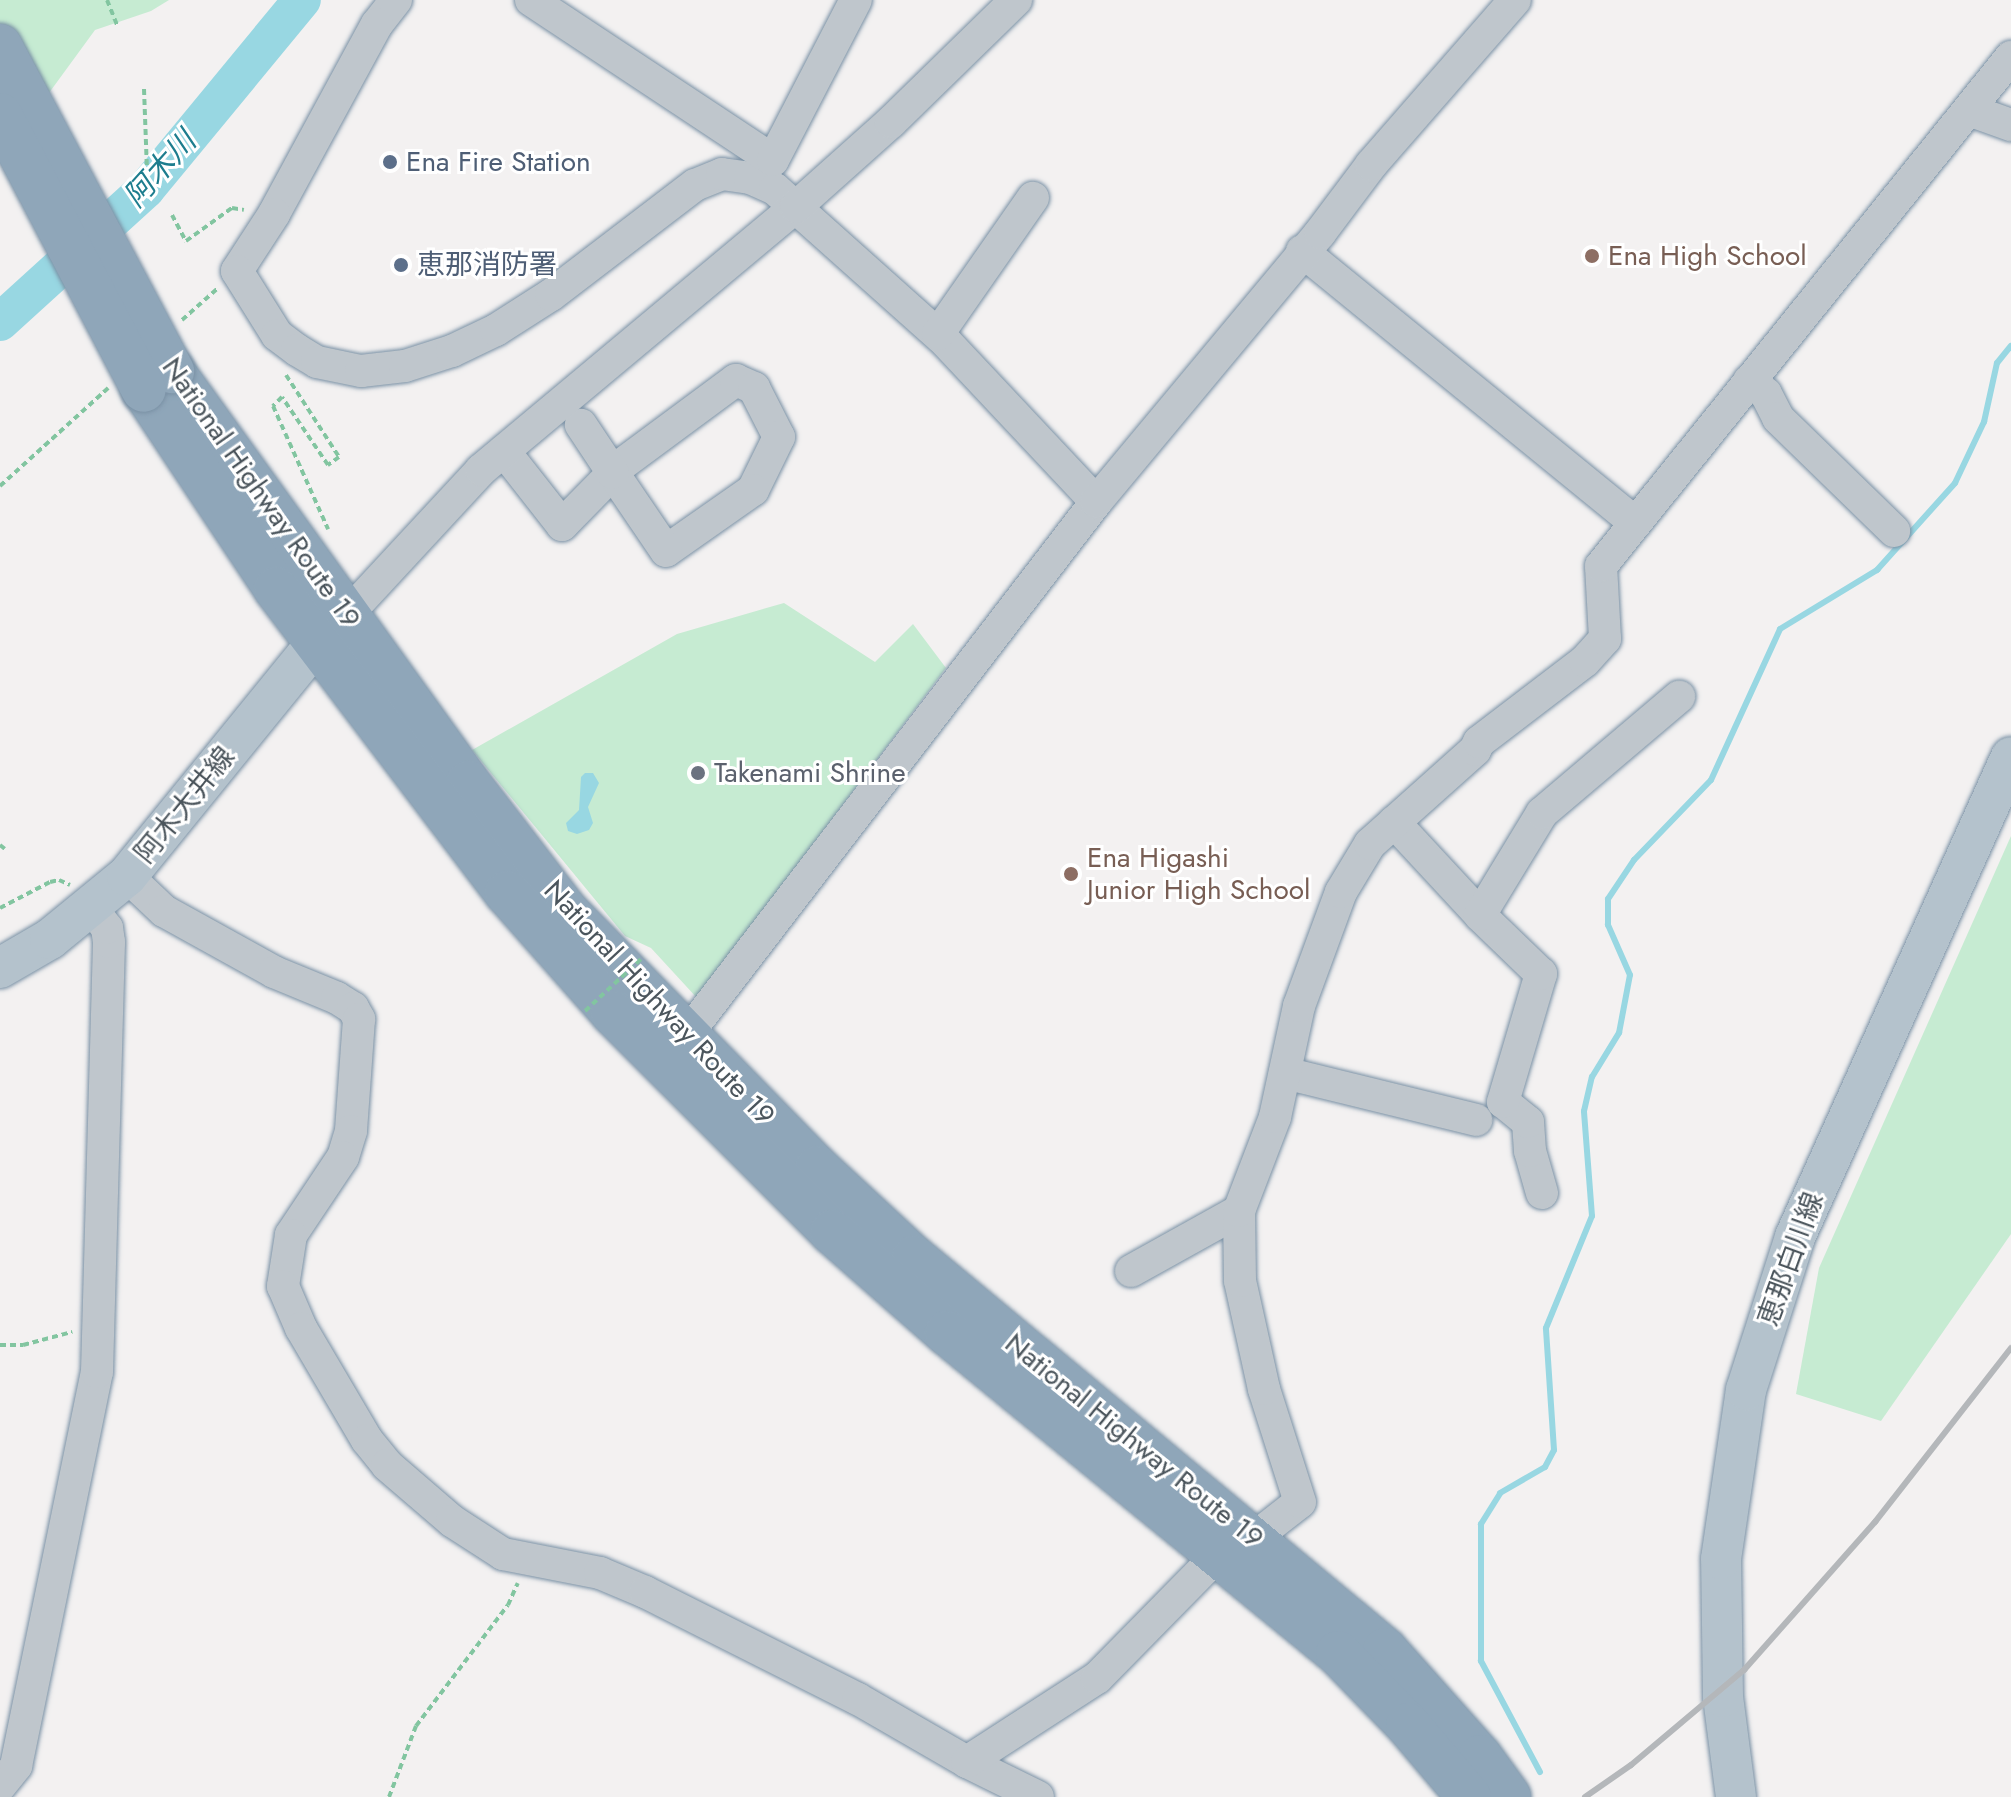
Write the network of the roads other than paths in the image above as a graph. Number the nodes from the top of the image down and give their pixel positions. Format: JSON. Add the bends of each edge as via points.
{"nodes":[{"id":1,"x":396,"y":0,"type":"edge"},
{"id":2,"x":531,"y":0,"type":"edge"},
{"id":3,"x":856,"y":0,"type":"edge"},
{"id":4,"x":1016,"y":0,"type":"edge"},
{"id":5,"x":1515,"y":0,"type":"edge"},
{"id":6,"x":0,"y":46,"type":"edge"},
{"id":7,"x":2011,"y":57,"type":"edge"},
{"id":8,"x":1969,"y":110,"type":"junction"},
{"id":9,"x":0,"y":115,"type":"edge"},
{"id":10,"x":2011,"y":125,"type":"edge"},
{"id":11,"x":1033,"y":198,"type":"dead end"},
{"id":12,"x":796,"y":207,"type":"junction"},
{"id":13,"x":1302,"y":251,"type":"junction"},
{"id":14,"x":938,"y":334,"type":"junction"},
{"id":15,"x":158,"y":380,"type":"junction"},
{"id":16,"x":1749,"y":381,"type":"junction"},
{"id":17,"x":581,"y":425,"type":"dead end"},
{"id":18,"x":504,"y":451,"type":"junction"},
{"id":19,"x":613,"y":473,"type":"junction"},
{"id":20,"x":1096,"y":502,"type":"junction"},
{"id":21,"x":1634,"y":522,"type":"junction"},
{"id":22,"x":1894,"y":531,"type":"dead end"},
{"id":23,"x":332,"y":628,"type":"junction"},
{"id":24,"x":1679,"y":697,"type":"dead end"},
{"id":25,"x":2011,"y":757,"type":"edge"},
{"id":26,"x":1394,"y":822,"type":"junction"},
{"id":27,"x":127,"y":876,"type":"junction"},
{"id":28,"x":90,"y":906,"type":"junction"},
{"id":29,"x":1480,"y":915,"type":"junction"},
{"id":30,"x":0,"y":968,"type":"edge"},
{"id":31,"x":685,"y":1037,"type":"junction"},
{"id":32,"x":1285,"y":1073,"type":"junction"},
{"id":33,"x":1476,"y":1120,"type":"dead end"},
{"id":34,"x":1542,"y":1193,"type":"dead end"},
{"id":35,"x":1239,"y":1211,"type":"junction"},
{"id":36,"x":1131,"y":1271,"type":"dead end"},
{"id":37,"x":1237,"y":1545,"type":"junction"},
{"id":38,"x":967,"y":1762,"type":"junction"},
{"id":39,"x":0,"y":1786,"type":"edge"},
{"id":40,"x":1038,"y":1797,"type":"edge"},
{"id":41,"x":1469,"y":1797,"type":"edge"},
{"id":42,"x":1509,"y":1797,"type":"edge"},
{"id":43,"x":1736,"y":1797,"type":"edge"}],
"edges":[{"from":1,"to":12,"type":"street","via":[[377,24],[274,214],[237,271],[277,335],[297,350],[339,369],[381,370],[430,359],[496,330],[703,180],[722,174],[775,189]]},
{"from":2,"to":3,"type":"street","via":[[773,160]]},
{"from":4,"to":12,"type":"street"},
{"from":5,"to":13,"type":"street"},
{"from":6,"to":15,"type":"highway","name":"National Highway Route 19","bridge":true},
{"from":7,"to":8,"type":"street"},
{"from":8,"to":10,"type":"street"},
{"from":8,"to":16,"type":"street"},
{"from":9,"to":15,"type":"highway","name":"National Highway Route 19","bridge":true},
{"from":11,"to":14,"type":"street"},
{"from":12,"to":14,"type":"street"},
{"from":12,"to":18,"type":"street"},
{"from":13,"to":20,"type":"street"},
{"from":13,"to":21,"type":"street"},
{"from":14,"to":20,"type":"street"},
{"from":15,"to":23,"type":"highway","name":"National Highway Route 19","via":[[276,589]]},
{"from":16,"to":21,"type":"street"},
{"from":16,"to":22,"type":"street","via":[[1766,394],[1778,418]]},
{"from":17,"to":19,"type":"street"},
{"from":18,"to":19,"type":"street","via":[[562,525]]},
{"from":18,"to":23,"type":"street"},
{"from":19,"to":19,"type":"street","via":[[736,380],[754,388],[779,437],[753,490],[666,551]]},
{"from":20,"to":31,"type":"street"},
{"from":21,"to":26,"type":"street","via":[[1601,566],[1605,639],[1585,661],[1479,742]]},
{"from":23,"to":27,"type":"main road","name":"阿木大井線"},
{"from":23,"to":31,"type":"highway","name":"National Highway Route 19","via":[[566,911]]},
{"from":23,"to":37,"type":"highway","name":"National Highway Route 19","via":[[507,893],[613,1013],[832,1232],[1083,1446]]},
{"from":24,"to":29,"type":"street","via":[[1542,813]]},
{"from":25,"to":43,"type":"main road","name":"恵那白川線","via":[[1795,1237],[1746,1390],[1721,1559],[1723,1697]]},
{"from":26,"to":29,"type":"street"},
{"from":26,"to":32,"type":"street","via":[[1370,844],[1341,892],[1299,1006]]},
{"from":27,"to":28,"type":"main road","name":"阿木大井線"},
{"from":27,"to":38,"type":"street","via":[[164,911],[274,972],[353,1008],[359,1019],[351,1131],[343,1157],[291,1235],[283,1271],[288,1304],[387,1465],[452,1521],[503,1554],[600,1573],[645,1592],[858,1699]]},
{"from":28,"to":30,"type":"main road","name":"阿木大井線","via":[[50,939]]},
{"from":28,"to":39,"type":"street","via":[[107,928],[109,942],[97,1372],[16,1766]]},
{"from":29,"to":34,"type":"street","via":[[1541,974],[1503,1102],[1528,1122]]},
{"from":31,"to":37,"type":"highway","name":"National Highway Route 19","via":[[914,1258],[1155,1460]]},
{"from":32,"to":33,"type":"street"},
{"from":32,"to":35,"type":"street","via":[[1275,1117]]},
{"from":35,"to":36,"type":"street"},
{"from":35,"to":37,"type":"street","via":[[1240,1281],[1264,1389],[1300,1502]]},
{"from":37,"to":38,"type":"street","via":[[1097,1678]]},
{"from":37,"to":41,"type":"highway","name":"National Highway Route 19"},
{"from":37,"to":42,"type":"highway","name":"National Highway Route 19","via":[[1385,1650]]},
{"from":38,"to":40,"type":"street"}]}
